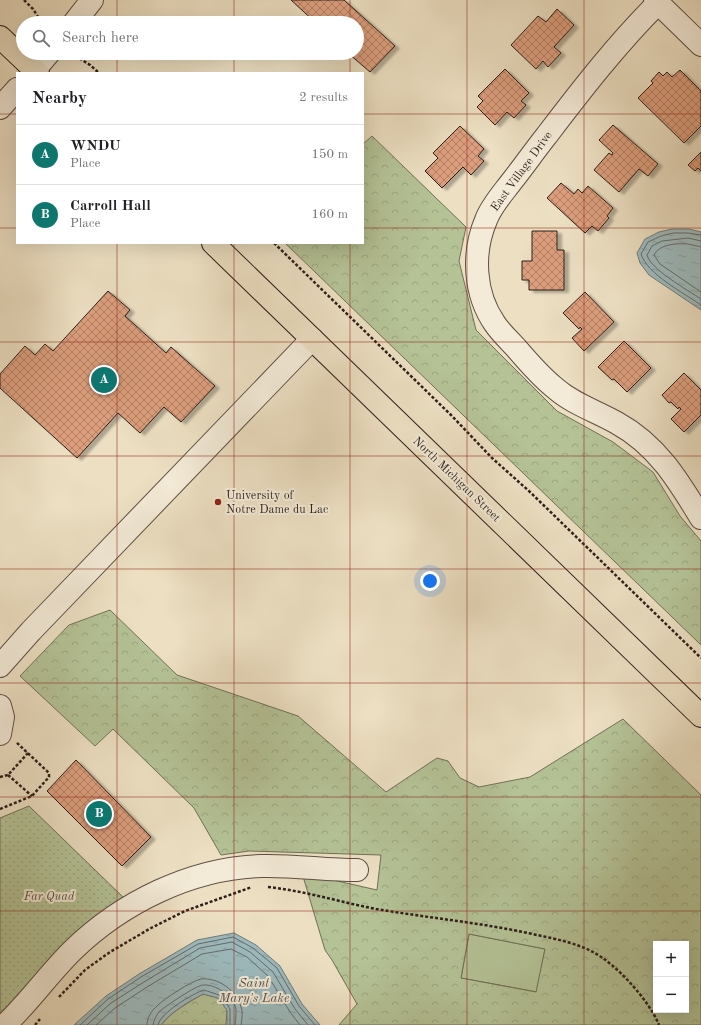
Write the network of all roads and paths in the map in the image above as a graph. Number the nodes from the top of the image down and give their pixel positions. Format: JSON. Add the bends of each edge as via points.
{"nodes":[{"id":1,"x":24,"y":0,"type":"edge"},
{"id":2,"x":92,"y":0,"type":"edge"},
{"id":3,"x":656,"y":1,"type":"edge"},
{"id":4,"x":38,"y":16,"type":"edge"},
{"id":5,"x":79,"y":16,"type":"edge"},
{"id":6,"x":0,"y":37,"type":"edge"},
{"id":7,"x":701,"y":45,"type":"edge"},
{"id":8,"x":16,"y":53,"type":"edge"},
{"id":9,"x":23,"y":60,"type":"edge"},
{"id":10,"x":44,"y":60,"type":"edge"},
{"id":11,"x":82,"y":60,"type":"edge"},
{"id":12,"x":35,"y":72,"type":"edge"},
{"id":13,"x":98,"y":72,"type":"edge"},
{"id":14,"x":16,"y":90,"type":"edge"},
{"id":15,"x":0,"y":108,"type":"edge"},
{"id":16,"x":214,"y":244,"type":"edge"},
{"id":17,"x":275,"y":244,"type":"edge"},
{"id":18,"x":312,"y":339,"type":"junction"},
{"id":19,"x":701,"y":518,"type":"edge"},
{"id":20,"x":701,"y":658,"type":"edge"},
{"id":21,"x":0,"y":666,"type":"edge"},
{"id":22,"x":0,"y":706,"type":"edge"},
{"id":23,"x":701,"y":716,"type":"edge"},
{"id":24,"x":1,"y":731,"type":"edge"},
{"id":25,"x":28,"y":753,"type":"junction"},
{"id":26,"x":8,"y":775,"type":"junction"},
{"id":27,"x":0,"y":777,"type":"edge"},
{"id":28,"x":32,"y":796,"type":"junction"},
{"id":29,"x":0,"y":809,"type":"edge"},
{"id":30,"x":357,"y":870,"type":"dead end"},
{"id":31,"x":257,"y":886,"type":"dead end"},
{"id":32,"x":262,"y":886,"type":"dead end"},
{"id":33,"x":58,"y":998,"type":"dead end"},
{"id":34,"x":44,"y":1014,"type":"dead end"},
{"id":35,"x":5,"y":1025,"type":"edge"},
{"id":36,"x":35,"y":1025,"type":"edge"},
{"id":37,"x":660,"y":1025,"type":"edge"}],
"edges":[{"from":1,"to":4,"type":"path"},
{"from":2,"to":5,"type":"street"},
{"from":3,"to":7,"type":"street"},
{"from":3,"to":19,"type":"street","name":"East Village Drive","via":[[587,83],[499,198],[486,219],[478,243],[477,266],[479,287],[495,324],[532,367],[555,389],[640,438],[678,479]]},
{"from":6,"to":8,"type":"main road"},
{"from":9,"to":12,"type":"main road"},
{"from":10,"to":12,"type":"street"},
{"from":11,"to":13,"type":"path"},
{"from":14,"to":15,"type":"street"},
{"from":16,"to":18,"type":"main road","name":"North Michigan Street"},
{"from":17,"to":20,"type":"path","via":[[492,458]]},
{"from":18,"to":21,"type":"street"},
{"from":18,"to":23,"type":"main road","name":"North Michigan Street"},
{"from":22,"to":24,"type":"street","via":[[3,717]]},
{"from":24,"to":25,"type":"path"},
{"from":25,"to":26,"type":"path"},
{"from":25,"to":28,"type":"path","via":[[49,773],[49,777]]},
{"from":26,"to":27,"type":"path"},
{"from":26,"to":28,"type":"path"},
{"from":28,"to":29,"type":"path"},
{"from":30,"to":35,"type":"street","via":[[277,866],[227,869],[192,878],[159,891],[128,907],[98,928],[72,951]]},
{"from":31,"to":33,"type":"path","via":[[185,911],[151,928],[85,970]]},
{"from":32,"to":37,"type":"path","via":[[565,942],[592,952],[610,964],[629,981]]},
{"from":34,"to":36,"type":"path"}]}
